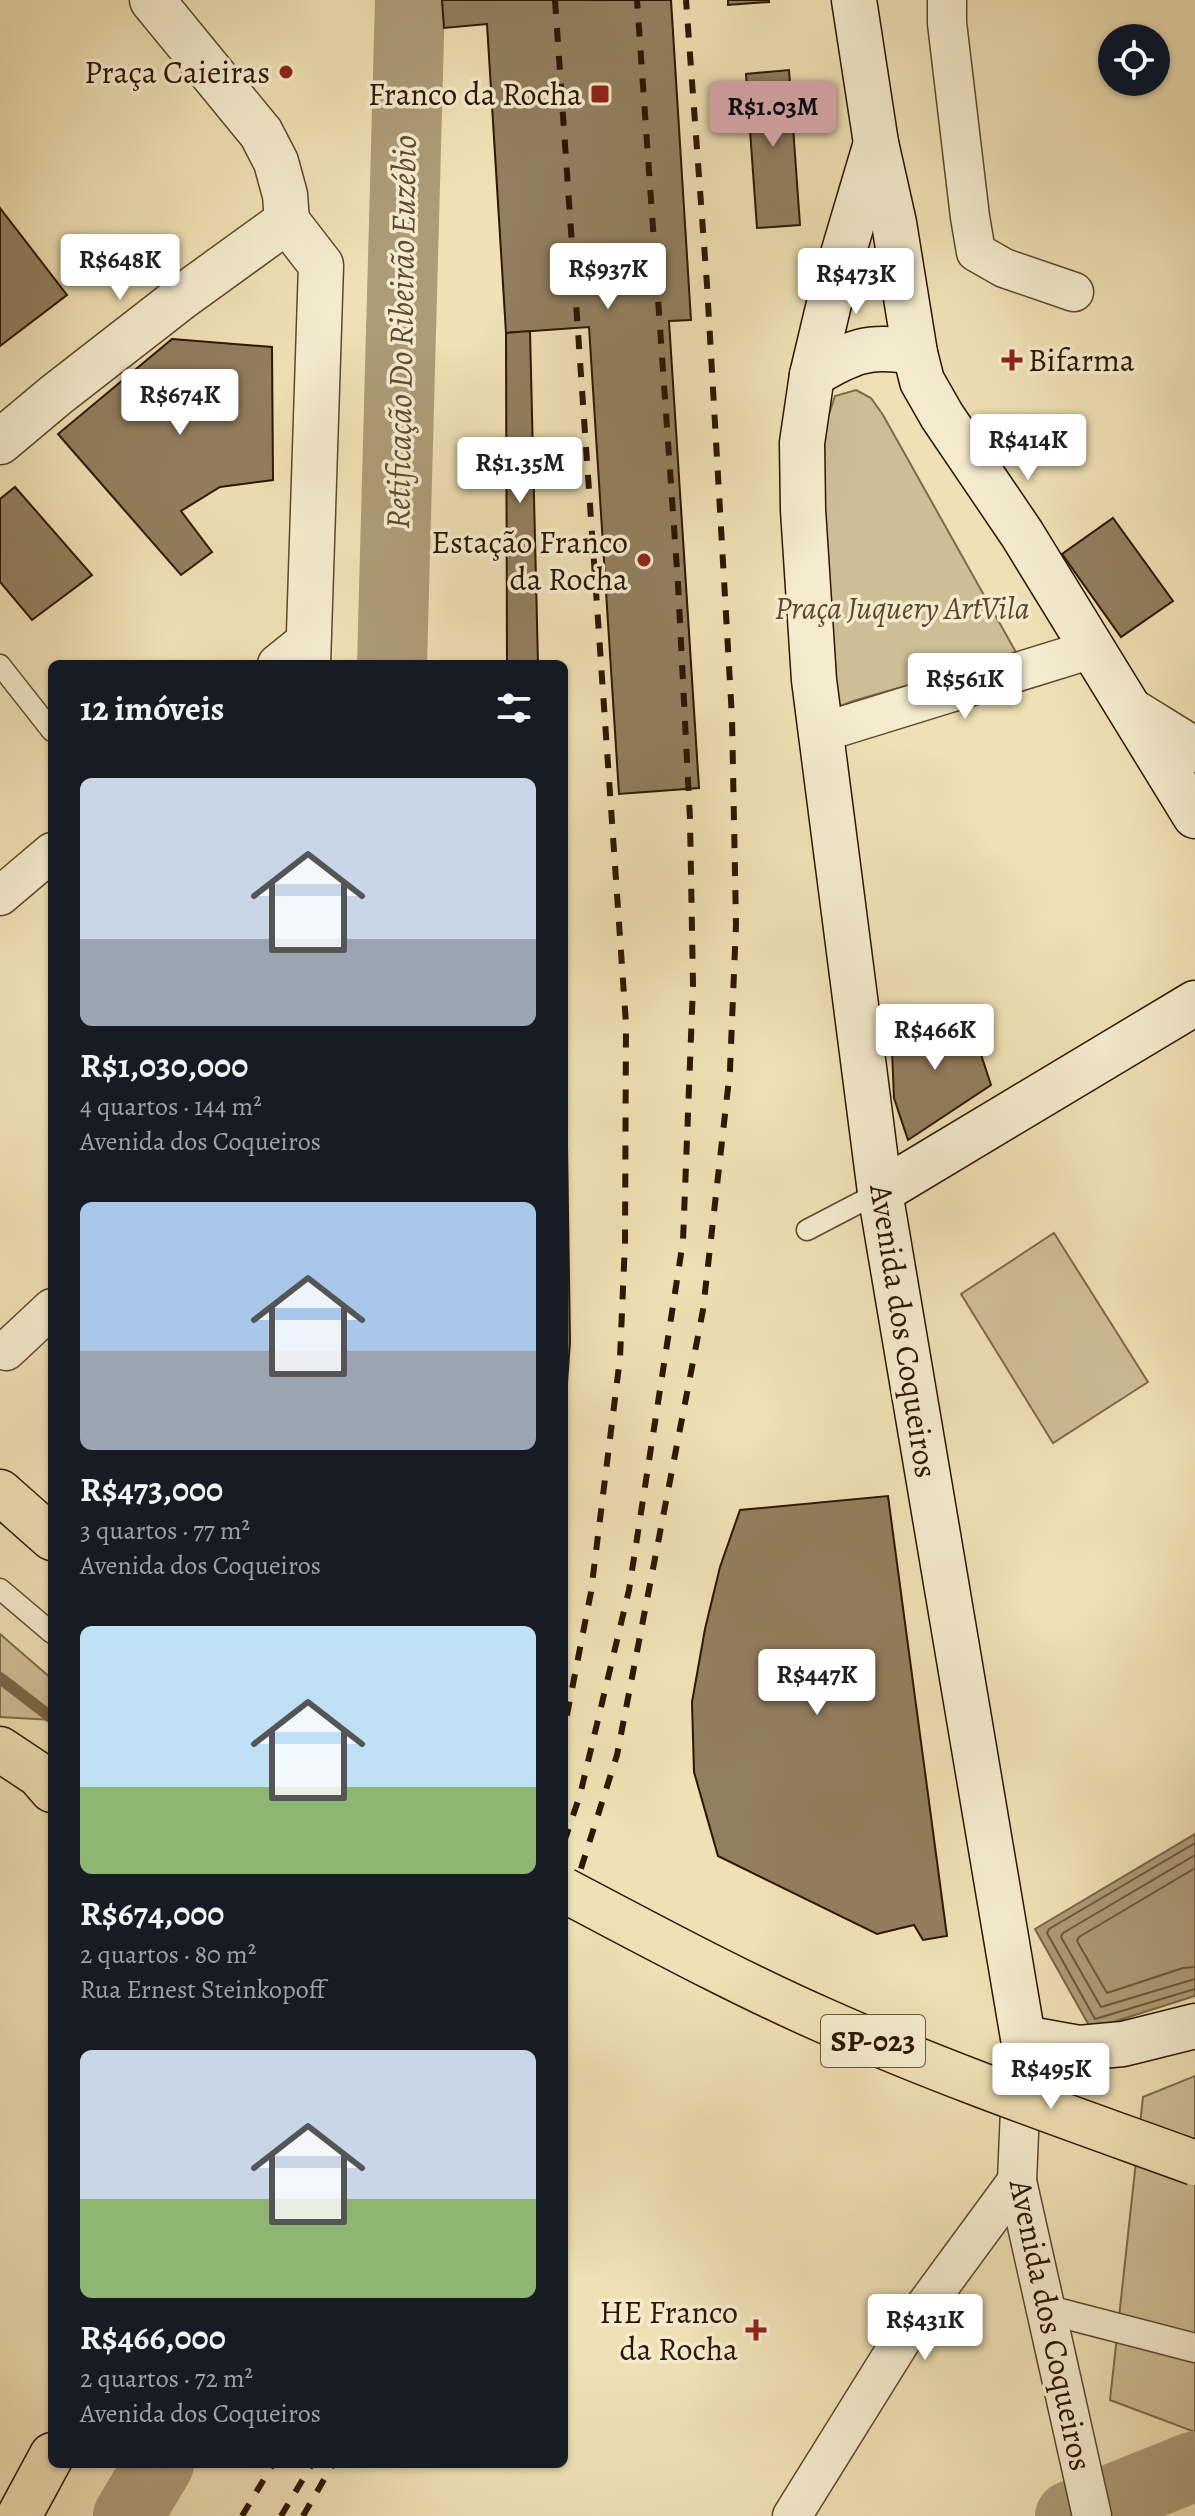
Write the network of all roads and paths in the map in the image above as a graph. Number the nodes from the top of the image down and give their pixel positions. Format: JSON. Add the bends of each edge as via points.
{"nodes":[{"id":1,"x":152,"y":0,"type":"edge"},
{"id":2,"x":854,"y":0,"type":"edge"},
{"id":3,"x":947,"y":0,"type":"edge"},
{"id":4,"x":876,"y":143,"type":"junction"},
{"id":5,"x":287,"y":221,"type":"junction"},
{"id":6,"x":1074,"y":292,"type":"dead end"},
{"id":7,"x":915,"y":353,"type":"junction"},
{"id":8,"x":812,"y":375,"type":"junction"},
{"id":9,"x":0,"y":442,"type":"edge"},
{"id":10,"x":1092,"y":649,"type":"junction"},
{"id":11,"x":297,"y":656,"type":"edge"},
{"id":12,"x":0,"y":665,"type":"edge"},
{"id":13,"x":1132,"y":711,"type":"junction"},
{"id":14,"x":48,"y":726,"type":"edge"},
{"id":15,"x":820,"y":733,"type":"junction"},
{"id":16,"x":1195,"y":750,"type":"edge"},
{"id":17,"x":1195,"y":816,"type":"edge"},
{"id":18,"x":48,"y":855,"type":"edge"},
{"id":19,"x":0,"y":896,"type":"edge"},
{"id":20,"x":1195,"y":1003,"type":"edge"},
{"id":21,"x":880,"y":1192,"type":"junction"},
{"id":22,"x":807,"y":1230,"type":"dead end"},
{"id":23,"x":48,"y":1312,"type":"edge"},
{"id":24,"x":6,"y":1351,"type":"dead end"},
{"id":25,"x":0,"y":1492,"type":"edge"},
{"id":26,"x":48,"y":1534,"type":"edge"},
{"id":27,"x":0,"y":1589,"type":"edge"},
{"id":28,"x":48,"y":1630,"type":"edge"},
{"id":29,"x":0,"y":1749,"type":"edge"},
{"id":30,"x":48,"y":1779,"type":"edge"},
{"id":31,"x":568,"y":1892,"type":"edge"},
{"id":32,"x":1195,"y":2026,"type":"edge"},
{"id":33,"x":1023,"y":2038,"type":"junction"},
{"id":34,"x":1195,"y":2163,"type":"edge"},
{"id":35,"x":1017,"y":2181,"type":"junction"},
{"id":36,"x":1045,"y":2309,"type":"junction"},
{"id":37,"x":1195,"y":2348,"type":"edge"},
{"id":38,"x":48,"y":2462,"type":"edge"},
{"id":39,"x":19,"y":2516,"type":"edge"},
{"id":40,"x":792,"y":2516,"type":"edge"},
{"id":41,"x":1092,"y":2516,"type":"edge"}],
"edges":[{"from":1,"to":5,"type":"main road","via":[[261,133],[276,162]]},
{"from":2,"to":4,"type":"main road"},
{"from":3,"to":6,"type":"street","via":[[976,252],[1004,268]]},
{"from":4,"to":7,"type":"main road"},
{"from":4,"to":8,"type":"main road","name":"Avenida dos Coqueiros"},
{"from":5,"to":9,"type":"main road"},
{"from":5,"to":11,"type":"main road","via":[[321,265],[316,465]]},
{"from":7,"to":8,"type":"main road","via":[[862,350]]},
{"from":7,"to":10,"type":"main road","via":[[922,381],[942,416]]},
{"from":8,"to":15,"type":"main road","name":"Avenida dos Coqueiros","via":[[802,443],[803,510]]},
{"from":10,"to":13,"type":"main road"},
{"from":10,"to":15,"type":"street"},
{"from":12,"to":14,"type":"lane"},
{"from":13,"to":16,"type":"main road"},
{"from":13,"to":17,"type":"main road"},
{"from":15,"to":21,"type":"main road","name":"Avenida dos Coqueiros"},
{"from":18,"to":19,"type":"street"},
{"from":20,"to":21,"type":"main road"},
{"from":21,"to":22,"type":"lane"},
{"from":21,"to":33,"type":"main road","name":"Avenida dos Coqueiros"},
{"from":23,"to":24,"type":"street"},
{"from":25,"to":26,"type":"main road"},
{"from":27,"to":28,"type":"lane"},
{"from":29,"to":30,"type":"main road"},
{"from":31,"to":34,"type":"main road","number":"SP-023","bridge":true,"via":[[824,2021],[980,2086]]},
{"from":32,"to":33,"type":"main road","via":[[1123,2044],[1079,2048]]},
{"from":33,"to":35,"type":"street","name":"Avenida dos Coqueiros"},
{"from":35,"to":36,"type":"street","name":"Avenida dos Coqueiros"},
{"from":35,"to":40,"type":"street","via":[[909,2328]]},
{"from":36,"to":37,"type":"street"},
{"from":36,"to":41,"type":"street","name":"Avenida dos Coqueiros"},
{"from":38,"to":39,"type":"main road"}]}
